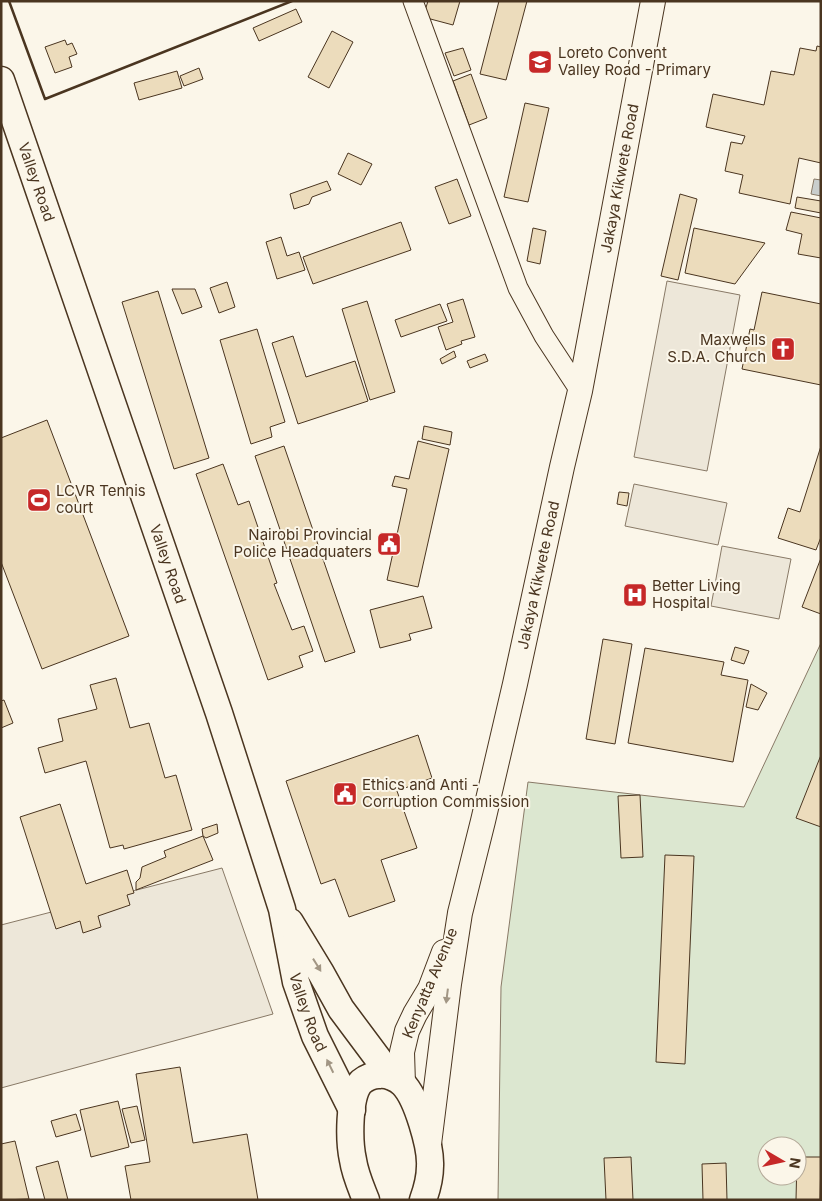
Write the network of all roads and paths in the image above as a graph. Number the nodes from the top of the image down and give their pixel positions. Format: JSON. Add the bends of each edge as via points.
{"nodes":[{"id":1,"x":413,"y":1,"type":"edge"},
{"id":2,"x":654,"y":1,"type":"edge"},
{"id":3,"x":1,"y":80,"type":"edge"},
{"id":4,"x":580,"y":391,"type":"junction"},
{"id":5,"x":282,"y":909,"type":"junction"},
{"id":6,"x":460,"y":913,"type":"junction"},
{"id":7,"x":397,"y":1080,"type":"junction"},
{"id":8,"x":352,"y":1110,"type":"junction"},
{"id":9,"x":429,"y":1148,"type":"junction"},
{"id":10,"x":427,"y":1194,"type":"edge"},
{"id":11,"x":366,"y":1200,"type":"edge"}],
"edges":[{"from":1,"to":4,"type":"street","via":[[518,288]]},
{"from":2,"to":4,"type":"street","name":"Jakaya Kikwete Road"},
{"from":3,"to":5,"type":"main road","name":"Valley Road","via":[[219,713]]},
{"from":4,"to":6,"type":"street","name":"Jakaya Kikwete Road","via":[[484,821]]},
{"from":5,"to":7,"type":"main road","name":"Valley Road","one_way":true,"via":[[341,1009]]},
{"from":8,"to":5,"type":"main road","name":"Valley Road","one_way":true,"via":[[315,1036],[296,982]]},
{"from":6,"to":7,"type":"street","name":"Kenyatta Avenue","via":[[430,989],[407,1031]]},
{"from":6,"to":9,"type":"street","name":"Jakaya Kikwete Road","one_way":true},
{"from":7,"to":8,"type":"main road","via":[[379,1074],[368,1077],[356,1091]]},
{"from":7,"to":9,"type":"main road","name":"Valley Road","via":[[410,1095]]},
{"from":8,"to":11,"type":"main road","via":[[352,1159]]},
{"from":9,"to":10,"type":"main road","name":"Valley Road"}]}
